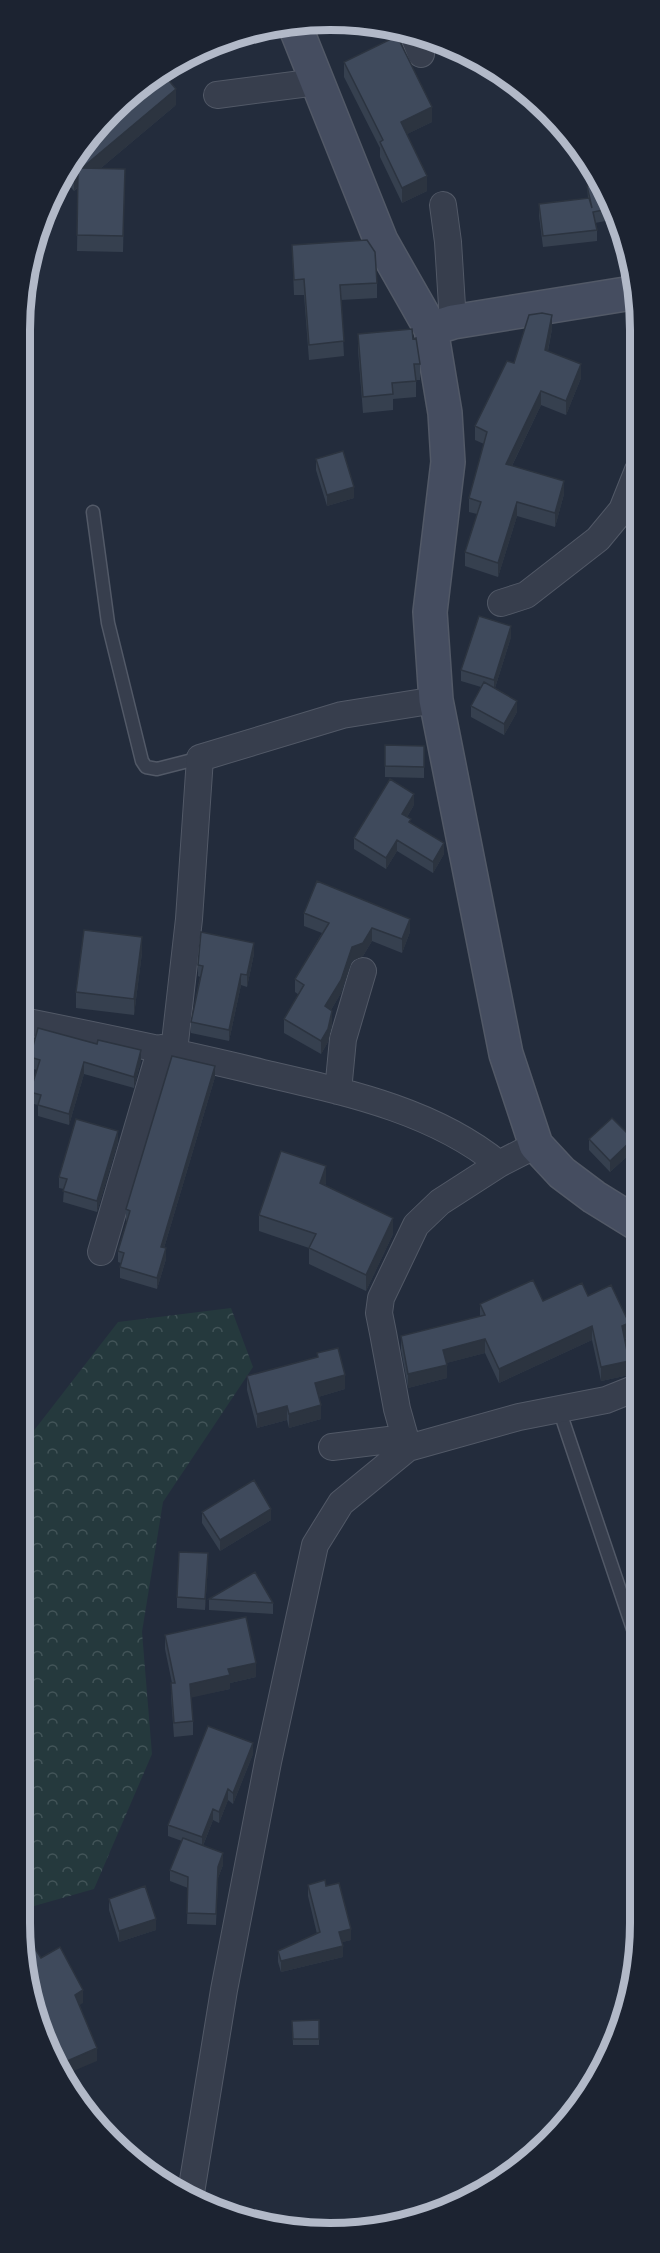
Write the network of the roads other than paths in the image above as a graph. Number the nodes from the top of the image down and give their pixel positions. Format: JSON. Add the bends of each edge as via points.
{"nodes":[{"id":1,"x":297,"y":32,"type":"edge"},
{"id":2,"x":317,"y":82,"type":"junction"},
{"id":3,"x":217,"y":95,"type":"dead end"},
{"id":4,"x":443,"y":205,"type":"dead end"},
{"id":5,"x":627,"y":294,"type":"edge"},
{"id":6,"x":442,"y":326,"type":"junction"},
{"id":7,"x":93,"y":512,"type":"dead end"},
{"id":8,"x":630,"y":512,"type":"edge"},
{"id":9,"x":501,"y":603,"type":"dead end"},
{"id":10,"x":436,"y":700,"type":"junction"},
{"id":11,"x":200,"y":758,"type":"junction"},
{"id":12,"x":363,"y":971,"type":"dead end"},
{"id":13,"x":30,"y":1022,"type":"edge"},
{"id":14,"x":168,"y":1050,"type":"junction"},
{"id":15,"x":338,"y":1091,"type":"junction"},
{"id":16,"x":536,"y":1145,"type":"junction"},
{"id":17,"x":499,"y":1164,"type":"junction"},
{"id":18,"x":630,"y":1219,"type":"edge"},
{"id":19,"x":101,"y":1252,"type":"dead end"},
{"id":20,"x":630,"y":1390,"type":"edge"},
{"id":21,"x":559,"y":1409,"type":"junction"},
{"id":22,"x":407,"y":1443,"type":"junction"},
{"id":23,"x":332,"y":1447,"type":"dead end"},
{"id":24,"x":630,"y":1620,"type":"edge"},
{"id":25,"x":192,"y":2189,"type":"edge"}],
"edges":[{"from":1,"to":2,"type":"street"},
{"from":2,"to":3,"type":"street"},
{"from":2,"to":6,"type":"street","via":[[381,241]]},
{"from":4,"to":6,"type":"street","via":[[448,242]]},
{"from":5,"to":6,"type":"street"},
{"from":6,"to":10,"type":"street","via":[[448,462],[430,612]]},
{"from":7,"to":11,"type":"lane","via":[[108,623],[142,761],[146,767],[157,769]]},
{"from":8,"to":9,"type":"street","via":[[526,595]]},
{"from":10,"to":11,"type":"street","via":[[342,715]]},
{"from":10,"to":16,"type":"street","via":[[506,1054]]},
{"from":11,"to":14,"type":"street","via":[[189,919]]},
{"from":12,"to":15,"type":"street","via":[[343,1040]]},
{"from":13,"to":14,"type":"street"},
{"from":14,"to":15,"type":"street"},
{"from":14,"to":19,"type":"street"},
{"from":15,"to":17,"type":"street","via":[[407,1112],[476,1146]]},
{"from":16,"to":17,"type":"street"},
{"from":16,"to":18,"type":"street","via":[[562,1173]]},
{"from":17,"to":22,"type":"street","via":[[440,1202],[416,1225],[381,1298],[379,1313]]},
{"from":20,"to":21,"type":"street","via":[[606,1400]]},
{"from":21,"to":22,"type":"street"},
{"from":21,"to":24,"type":"lane"},
{"from":22,"to":23,"type":"street"},
{"from":22,"to":25,"type":"street","via":[[341,1503],[315,1545],[224,1990]]}]}
